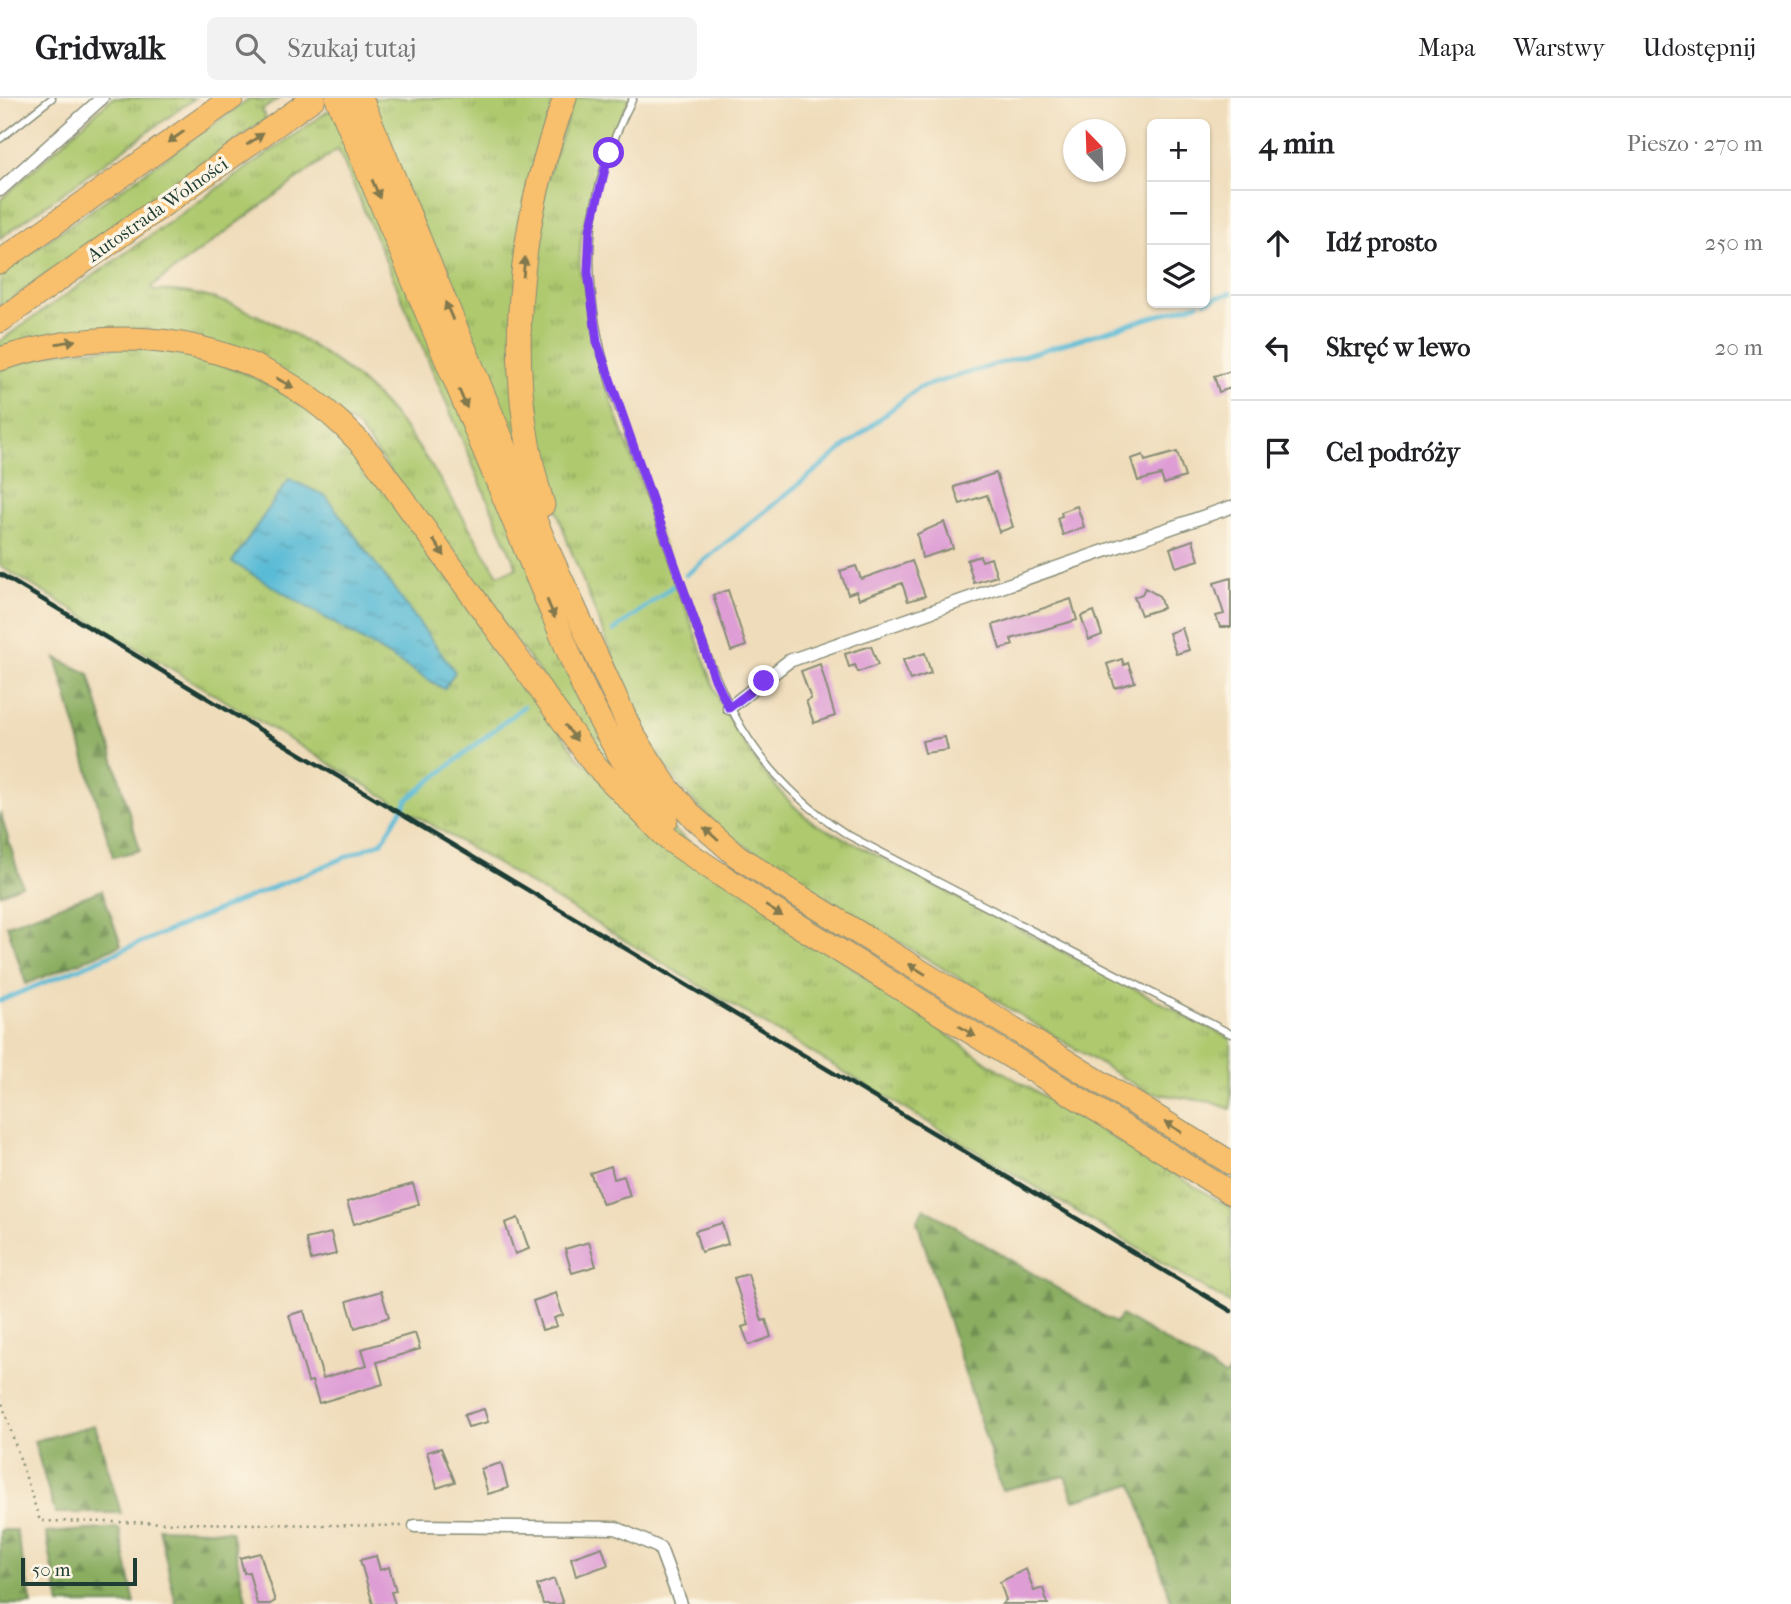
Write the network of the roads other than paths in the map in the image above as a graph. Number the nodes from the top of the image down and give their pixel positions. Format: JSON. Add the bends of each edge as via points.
{"nodes":[{"id":1,"x":52,"y":98,"type":"edge"},
{"id":2,"x":103,"y":98,"type":"edge"},
{"id":3,"x":232,"y":98,"type":"edge"},
{"id":4,"x":314,"y":98,"type":"edge"},
{"id":5,"x":337,"y":98,"type":"edge"},
{"id":6,"x":361,"y":98,"type":"edge"},
{"id":7,"x":565,"y":98,"type":"edge"},
{"id":8,"x":633,"y":98,"type":"edge"},
{"id":9,"x":0,"y":139,"type":"edge"},
{"id":10,"x":0,"y":190,"type":"edge"},
{"id":11,"x":0,"y":262,"type":"edge"},
{"id":12,"x":0,"y":321,"type":"edge"},
{"id":13,"x":0,"y":359,"type":"edge"},
{"id":14,"x":1231,"y":507,"type":"edge"},
{"id":15,"x":582,"y":621,"type":"junction"},
{"id":16,"x":729,"y":708,"type":"junction"},
{"id":17,"x":718,"y":873,"type":"junction"},
{"id":18,"x":1231,"y":1034,"type":"edge"},
{"id":19,"x":1231,"y":1163,"type":"edge"},
{"id":20,"x":1231,"y":1193,"type":"edge"},
{"id":21,"x":415,"y":1526,"type":"road end"},
{"id":22,"x":681,"y":1604,"type":"edge"}],
"edges":[{"from":1,"to":9,"type":"lane"},
{"from":2,"to":10,"type":"street"},
{"from":3,"to":11,"type":"highway","one_way":true},
{"from":12,"to":4,"type":"highway","name":"Autostrada Wolności","one_way":true},
{"from":5,"to":17,"type":"highway","one_way":true,"via":[[600,722],[646,797]]},
{"from":15,"to":6,"type":"highway","one_way":true},
{"from":15,"to":7,"type":"highway","one_way":true,"via":[[534,470],[520,354],[528,229],[543,161]]},
{"from":8,"to":16,"type":"lane","via":[[609,153],[590,230],[591,309],[617,403]]},
{"from":13,"to":17,"type":"highway","one_way":true,"via":[[79,340],[152,340],[229,357],[301,392],[347,430],[382,468],[613,786],[669,840]]},
{"from":14,"to":16,"type":"street","via":[[789,661]]},
{"from":19,"to":15,"type":"highway","one_way":true,"via":[[781,886],[713,836],[667,787],[642,752]]},
{"from":16,"to":18,"type":"lane","via":[[750,742],[812,812],[886,856]]},
{"from":17,"to":20,"type":"highway","one_way":true},
{"from":21,"to":22,"type":"street","via":[[617,1528],[660,1548]]}]}
